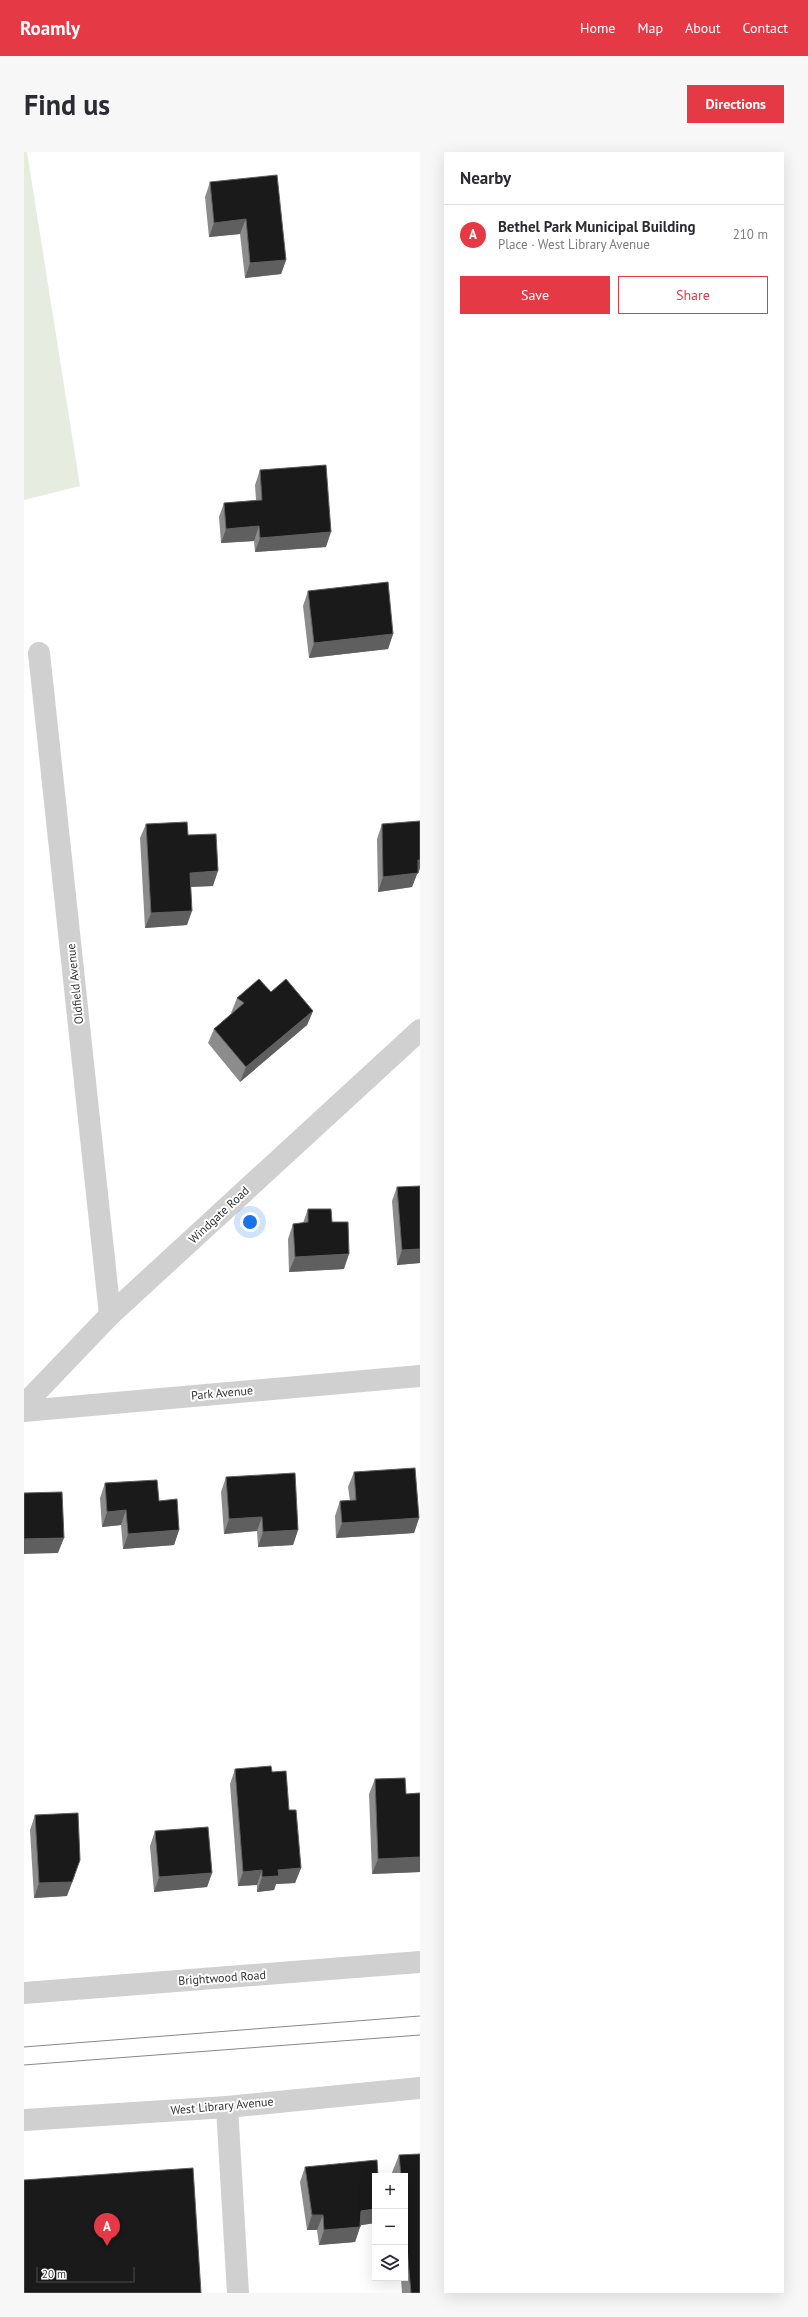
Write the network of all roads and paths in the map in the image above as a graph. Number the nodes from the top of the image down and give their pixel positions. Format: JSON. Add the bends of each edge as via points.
{"nodes":[{"id":1,"x":39,"y":653,"type":"dead end"},
{"id":2,"x":420,"y":1030,"type":"edge"},
{"id":3,"x":110,"y":1315,"type":"junction"},
{"id":4,"x":420,"y":1376,"type":"edge"},
{"id":5,"x":24,"y":1405,"type":"edge"},
{"id":6,"x":24,"y":1411,"type":"edge"},
{"id":7,"x":420,"y":1962,"type":"edge"},
{"id":8,"x":24,"y":1993,"type":"edge"},
{"id":9,"x":420,"y":2088,"type":"edge"},
{"id":10,"x":227,"y":2107,"type":"junction"},
{"id":11,"x":24,"y":2120,"type":"edge"},
{"id":12,"x":238,"y":2293,"type":"edge"}],
"edges":[{"from":1,"to":3,"type":"street","name":"Oldfield Avenue"},
{"from":2,"to":3,"type":"street","name":"Windgate Road"},
{"from":3,"to":5,"type":"street","name":"Windgate Road"},
{"from":4,"to":6,"type":"street","name":"Park Avenue"},
{"from":7,"to":8,"type":"street","name":"Brightwood Road"},
{"from":9,"to":10,"type":"street","name":"West Library Avenue"},
{"from":10,"to":11,"type":"street","name":"West Library Avenue"},
{"from":10,"to":12,"type":"street"}]}
